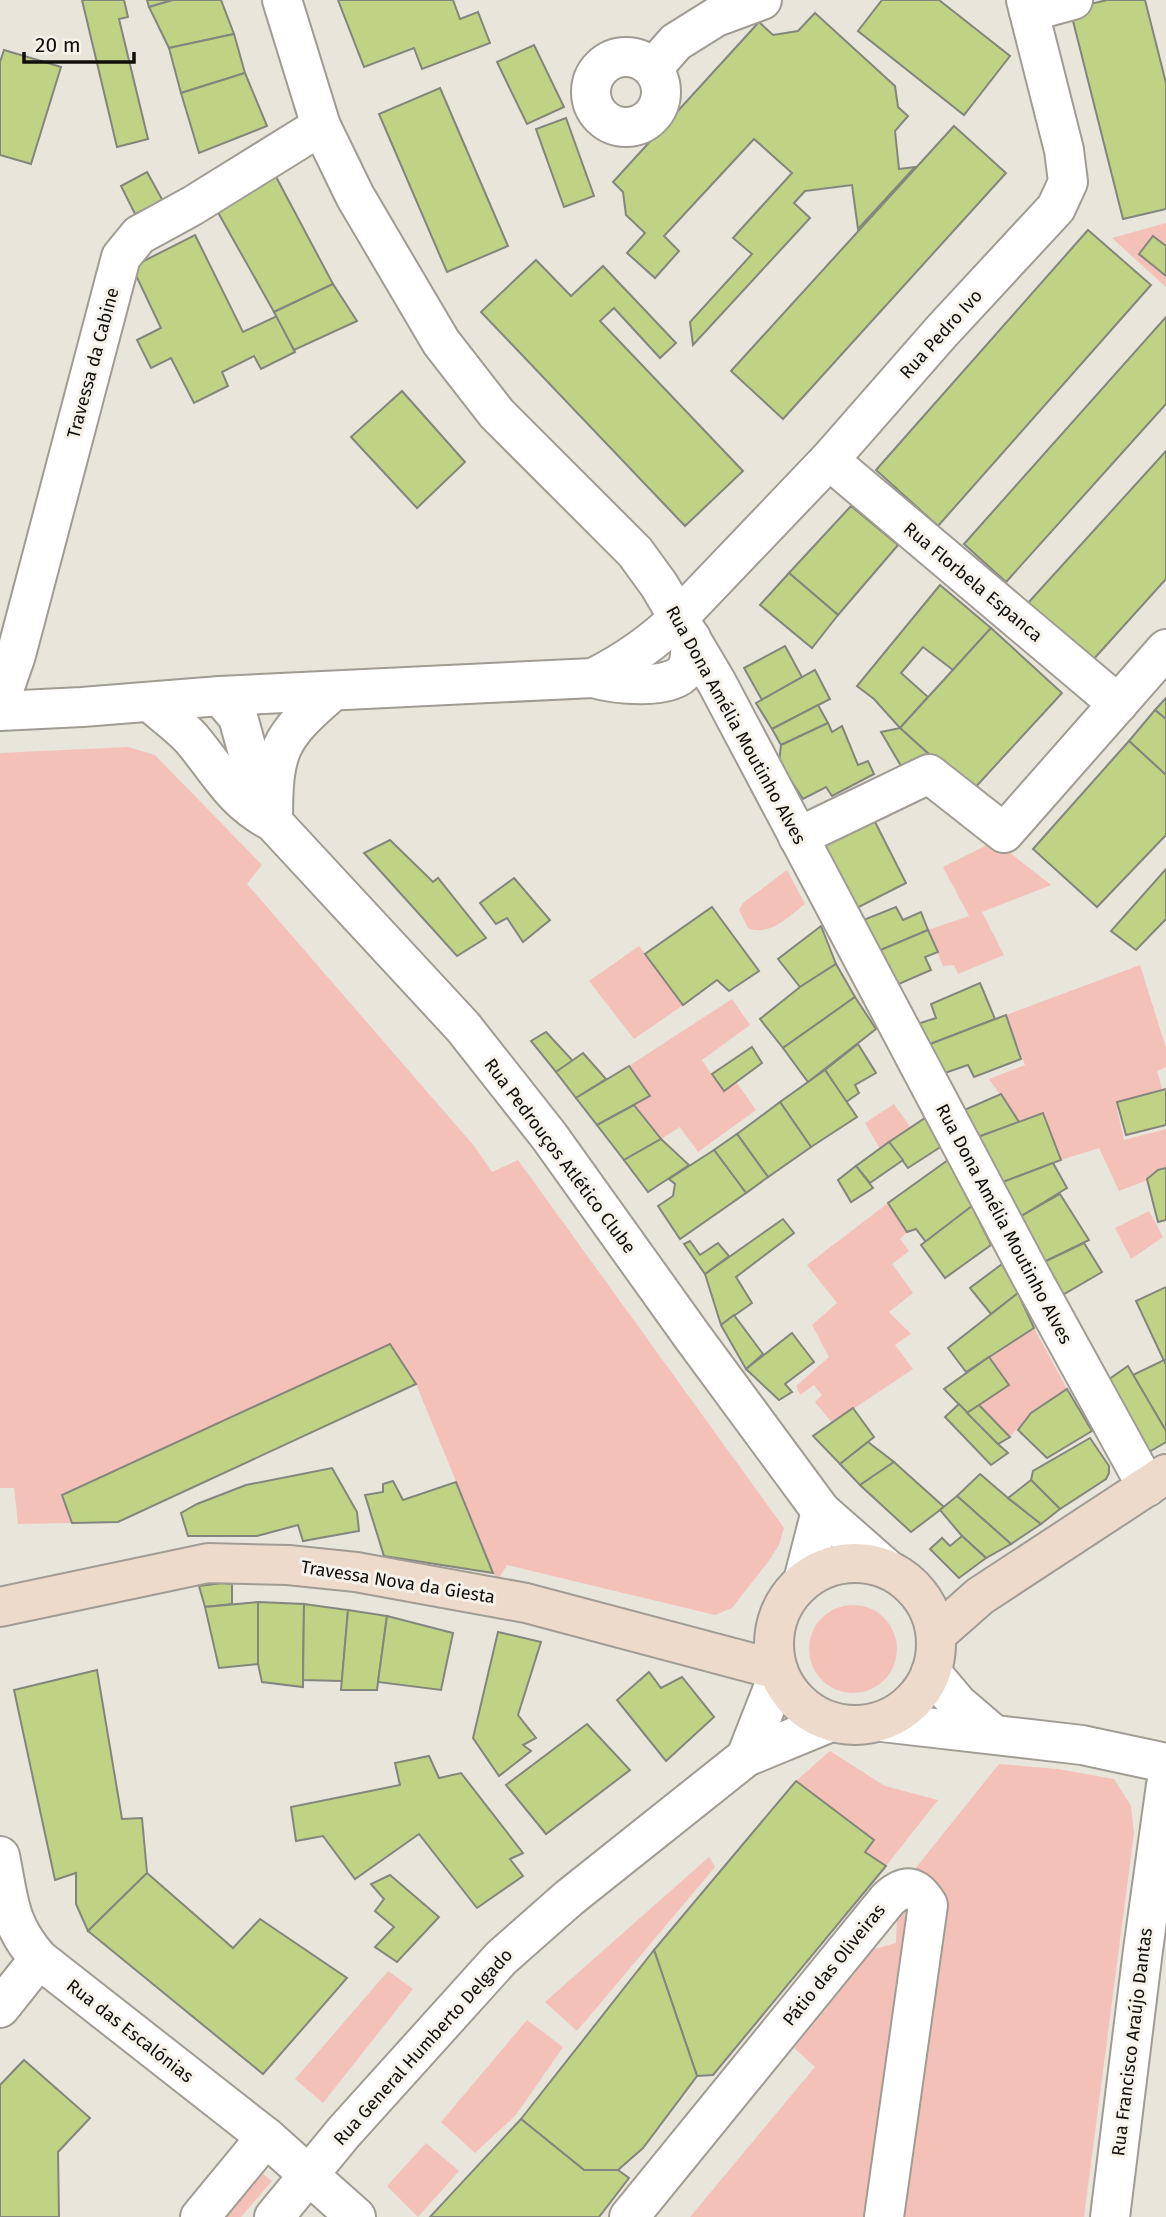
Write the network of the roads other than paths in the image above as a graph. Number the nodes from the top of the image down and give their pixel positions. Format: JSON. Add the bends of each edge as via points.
{"nodes":[{"id":1,"x":282,"y":0,"type":"edge"},
{"id":2,"x":762,"y":0,"type":"edge"},
{"id":3,"x":1073,"y":0,"type":"edge"},
{"id":4,"x":1028,"y":6,"type":"edge"},
{"id":5,"x":653,"y":68,"type":"dead end"},
{"id":6,"x":321,"y":126,"type":"junction"},
{"id":7,"x":829,"y":460,"type":"junction"},
{"id":8,"x":685,"y":628,"type":"junction"},
{"id":9,"x":1166,"y":649,"type":"edge"},
{"id":10,"x":333,"y":691,"type":"junction"},
{"id":11,"x":220,"y":696,"type":"junction"},
{"id":12,"x":0,"y":701,"type":"edge"},
{"id":13,"x":150,"y":702,"type":"junction"},
{"id":14,"x":1118,"y":704,"type":"junction"},
{"id":15,"x":0,"y":711,"type":"edge"},
{"id":16,"x":273,"y":822,"type":"junction"},
{"id":17,"x":798,"y":836,"type":"junction"},
{"id":18,"x":1157,"y":1480,"type":"edge"},
{"id":19,"x":821,"y":1511,"type":"junction"},
{"id":20,"x":887,"y":1569,"type":"junction"},
{"id":21,"x":803,"y":1581,"type":"junction"},
{"id":22,"x":0,"y":1607,"type":"edge"},
{"id":23,"x":932,"y":1620,"type":"junction"},
{"id":24,"x":777,"y":1659,"type":"junction"},
{"id":25,"x":931,"y":1672,"type":"junction"},
{"id":26,"x":831,"y":1722,"type":"junction"},
{"id":27,"x":882,"y":1722,"type":"junction"},
{"id":28,"x":993,"y":1734,"type":"junction"},
{"id":29,"x":746,"y":1757,"type":"junction"},
{"id":30,"x":1166,"y":1763,"type":"edge"},
{"id":31,"x":1166,"y":1785,"type":"edge"},
{"id":32,"x":0,"y":1856,"type":"edge"},
{"id":33,"x":39,"y":1959,"type":"junction"},
{"id":34,"x":0,"y":2008,"type":"edge"},
{"id":35,"x":266,"y":2137,"type":"junction"},
{"id":36,"x":309,"y":2175,"type":"junction"},
{"id":37,"x":200,"y":2217,"type":"edge"},
{"id":38,"x":274,"y":2217,"type":"edge"},
{"id":39,"x":356,"y":2217,"type":"edge"},
{"id":40,"x":629,"y":2217,"type":"edge"},
{"id":41,"x":884,"y":2217,"type":"edge"},
{"id":42,"x":1110,"y":2217,"type":"edge"}],
"edges":[{"from":1,"to":6,"type":"street","name":"Rua Dona Amélia Moutinho Alves"},
{"from":2,"to":5,"type":"street","via":[[706,23],[676,42]]},
{"from":3,"to":4,"type":"street"},
{"from":4,"to":7,"type":"street","name":"Rua Pedro Ivo","via":[[1064,150],[1068,182],[1063,196]]},
{"from":6,"to":8,"type":"street","name":"Rua Dona Amélia Moutinho Alves","via":[[355,196],[441,342],[497,414],[635,552]]},
{"from":6,"to":12,"type":"street","name":"Travessa da Cabine","via":[[139,234],[121,257]]},
{"from":7,"to":8,"type":"street","name":"Rua Pedro Ivo"},
{"from":7,"to":14,"type":"street","name":"Rua Florbela Espanca"},
{"from":8,"to":10,"type":"street","via":[[685,670],[672,680],[624,685],[593,678]]},
{"from":8,"to":17,"type":"street","name":"Rua Dona Amélia Moutinho Alves"},
{"from":9,"to":14,"type":"street"},
{"from":10,"to":11,"type":"street"},
{"from":10,"to":16,"type":"street","via":[[288,734],[278,755]]},
{"from":11,"to":13,"type":"street"},
{"from":11,"to":16,"type":"street","name":"Rua Pedrouços Atlético Clube","via":[[238,717]]},
{"from":13,"to":15,"type":"street"},
{"from":13,"to":16,"type":"street","name":"Rua Pedrouços Atlético Clube","via":[[188,735],[237,798]]},
{"from":14,"to":17,"type":"street","via":[[1004,834],[929,774]]},
{"from":16,"to":19,"type":"street","name":"Rua Pedrouços Atlético Clube","via":[[463,1027],[549,1136]]},
{"from":17,"to":18,"type":"street","name":"Rua Dona Amélia Moutinho Alves","via":[[1031,1276]]},
{"from":18,"to":23,"type":"street","via":[[980,1596]]},
{"from":19,"to":20,"type":"street","name":"Rua Pedrouços Atlético Clube"},
{"from":19,"to":21,"type":"street"},
{"from":20,"to":21,"type":"street","via":[[839,1564]]},
{"from":20,"to":23,"type":"street","via":[[911,1584]]},
{"from":21,"to":24,"type":"street","via":[[779,1614]]},
{"from":22,"to":24,"type":"street","name":"Travessa Nova da Giesta","via":[[182,1567],[252,1562],[356,1572],[527,1603],[709,1651]]},
{"from":23,"to":25,"type":"street","via":[[936,1661]]},
{"from":24,"to":26,"type":"street","via":[[788,1691],[802,1706]]},
{"from":24,"to":29,"type":"street"},
{"from":25,"to":27,"type":"street","via":[[925,1687],[906,1708]]},
{"from":25,"to":28,"type":"street","via":[[958,1704]]},
{"from":26,"to":27,"type":"street","via":[[854,1726]]},
{"from":26,"to":29,"type":"street","name":"Rua General Humberto Delgado"},
{"from":27,"to":28,"type":"street"},
{"from":28,"to":30,"type":"street","via":[[1082,1745]]},
{"from":29,"to":36,"type":"street","name":"Rua General Humberto Delgado","via":[[501,1958]]},
{"from":31,"to":42,"type":"street","name":"Rua Francisco Araújo Dantas"},
{"from":32,"to":33,"type":"street","name":"Rua das Escalónias","via":[[13,1923]]},
{"from":33,"to":34,"type":"street"},
{"from":33,"to":35,"type":"street","name":"Rua das Escalónias"},
{"from":35,"to":36,"type":"street","name":"Rua das Escalónias"},
{"from":35,"to":37,"type":"street"},
{"from":36,"to":38,"type":"street","name":"Rua General Humberto Delgado"},
{"from":36,"to":39,"type":"street","name":"Rua das Escalónias"},
{"from":40,"to":41,"type":"street","name":"Pátio das Oliveiras","via":[[888,1899],[907,1887],[920,1893],[928,1905]]}]}
